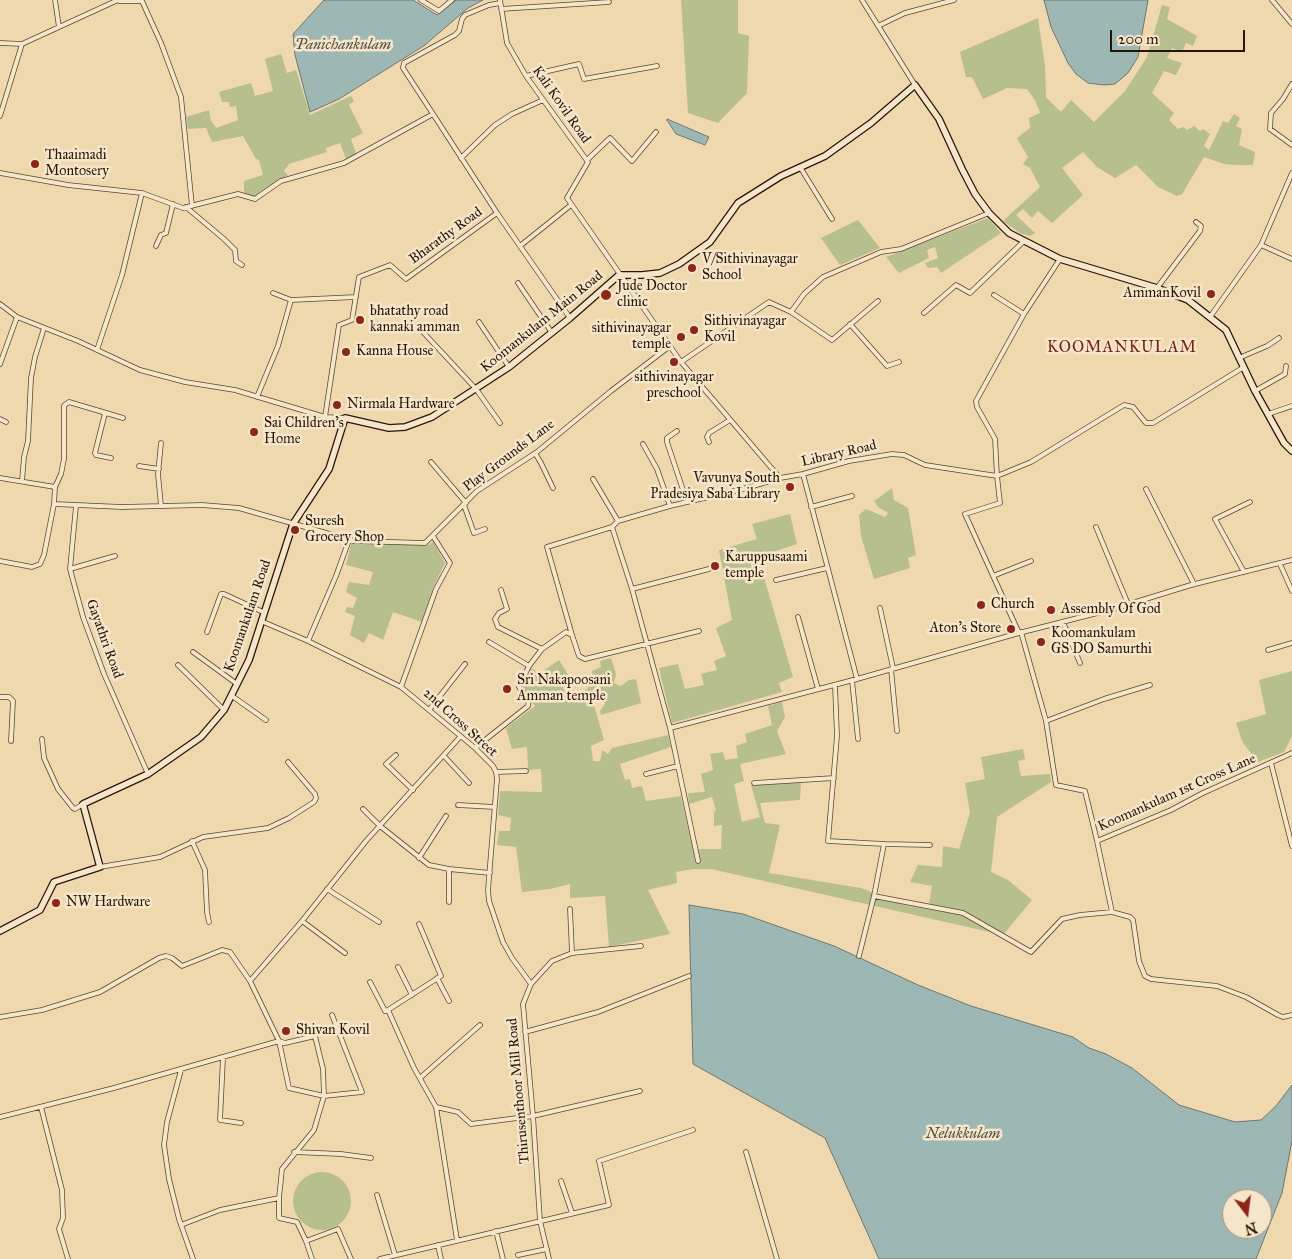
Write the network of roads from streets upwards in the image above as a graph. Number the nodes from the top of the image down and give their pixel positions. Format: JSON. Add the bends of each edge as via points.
{"nodes":[{"id":1,"x":54,"y":0,"type":"edge"},
{"id":2,"x":119,"y":0,"type":"edge"},
{"id":3,"x":421,"y":0,"type":"edge"},
{"id":4,"x":452,"y":0,"type":"edge"},
{"id":5,"x":862,"y":0,"type":"edge"},
{"id":6,"x":954,"y":0,"type":"edge"},
{"id":7,"x":1272,"y":0,"type":"edge"},
{"id":8,"x":500,"y":2,"type":"edge"},
{"id":9,"x":609,"y":2,"type":"dead end"},
{"id":10,"x":500,"y":9,"type":"junction"},
{"id":11,"x":1292,"y":24,"type":"edge"},
{"id":12,"x":878,"y":26,"type":"junction"},
{"id":13,"x":59,"y":27,"type":"junction"},
{"id":14,"x":0,"y":43,"type":"edge"},
{"id":15,"x":22,"y":44,"type":"junction"},
{"id":16,"x":657,"y":66,"type":"dead end"},
{"id":17,"x":526,"y":76,"type":"junction"},
{"id":18,"x":1292,"y":84,"type":"edge"},
{"id":19,"x":915,"y":85,"type":"junction"},
{"id":20,"x":543,"y":100,"type":"junction"},
{"id":21,"x":434,"y":114,"type":"junction"},
{"id":22,"x":0,"y":116,"type":"edge"},
{"id":23,"x":656,"y":132,"type":"dead end"},
{"id":24,"x":1292,"y":146,"type":"edge"},
{"id":25,"x":461,"y":158,"type":"junction"},
{"id":26,"x":587,"y":160,"type":"junction"},
{"id":27,"x":800,"y":167,"type":"junction"},
{"id":28,"x":0,"y":173,"type":"edge"},
{"id":29,"x":1292,"y":173,"type":"edge"},
{"id":30,"x":142,"y":193,"type":"junction"},
{"id":31,"x":173,"y":204,"type":"junction"},
{"id":32,"x":571,"y":205,"type":"junction"},
{"id":33,"x":192,"y":206,"type":"junction"},
{"id":34,"x":186,"y":207,"type":"junction"},
{"id":35,"x":497,"y":213,"type":"junction"},
{"id":36,"x":989,"y":214,"type":"junction"},
{"id":37,"x":832,"y":219,"type":"dead end"},
{"id":38,"x":1196,"y":222,"type":"dead end"},
{"id":39,"x":1024,"y":240,"type":"junction"},
{"id":40,"x":1261,"y":245,"type":"junction"},
{"id":41,"x":156,"y":246,"type":"dead end"},
{"id":42,"x":520,"y":246,"type":"junction"},
{"id":43,"x":1292,"y":258,"type":"edge"},
{"id":44,"x":1060,"y":259,"type":"junction"},
{"id":45,"x":242,"y":264,"type":"dead end"},
{"id":46,"x":620,"y":275,"type":"junction"},
{"id":47,"x":518,"y":283,"type":"dead end"},
{"id":48,"x":1157,"y":288,"type":"junction"},
{"id":49,"x":273,"y":293,"type":"dead end"},
{"id":50,"x":994,"y":295,"type":"dead end"},
{"id":51,"x":356,"y":297,"type":"junction"},
{"id":52,"x":291,"y":300,"type":"junction"},
{"id":53,"x":878,"y":301,"type":"dead end"},
{"id":54,"x":0,"y":304,"type":"edge"},
{"id":55,"x":791,"y":312,"type":"junction"},
{"id":56,"x":924,"y":313,"type":"dead end"},
{"id":57,"x":1024,"y":314,"type":"junction"},
{"id":58,"x":17,"y":317,"type":"junction"},
{"id":59,"x":1210,"y":317,"type":"junction"},
{"id":60,"x":570,"y":318,"type":"junction"},
{"id":61,"x":479,"y":322,"type":"dead end"},
{"id":62,"x":850,"y":324,"type":"junction"},
{"id":63,"x":44,"y":328,"type":"junction"},
{"id":64,"x":422,"y":331,"type":"dead end"},
{"id":65,"x":552,"y":333,"type":"junction"},
{"id":66,"x":1279,"y":338,"type":"dead end"},
{"id":67,"x":670,"y":346,"type":"junction"},
{"id":68,"x":97,"y":350,"type":"junction"},
{"id":69,"x":1239,"y":358,"type":"junction"},
{"id":70,"x":681,"y":362,"type":"junction"},
{"id":71,"x":900,"y":362,"type":"dead end"},
{"id":72,"x":0,"y":364,"type":"edge"},
{"id":73,"x":1286,"y":366,"type":"dead end"},
{"id":74,"x":510,"y":367,"type":"junction"},
{"id":75,"x":1244,"y":367,"type":"junction"},
{"id":76,"x":476,"y":389,"type":"junction"},
{"id":77,"x":1255,"y":391,"type":"junction"},
{"id":78,"x":257,"y":397,"type":"junction"},
{"id":79,"x":1292,"y":406,"type":"edge"},
{"id":80,"x":105,"y":413,"type":"junction"},
{"id":81,"x":1268,"y":414,"type":"junction"},
{"id":82,"x":324,"y":417,"type":"junction"},
{"id":83,"x":123,"y":418,"type":"dead end"},
{"id":84,"x":345,"y":418,"type":"junction"},
{"id":85,"x":0,"y":419,"type":"edge"},
{"id":86,"x":730,"y":420,"type":"junction"},
{"id":87,"x":6,"y":422,"type":"dead end"},
{"id":88,"x":500,"y":423,"type":"dead end"},
{"id":89,"x":677,"y":431,"type":"dead end"},
{"id":90,"x":708,"y":442,"type":"dead end"},
{"id":91,"x":161,"y":443,"type":"dead end"},
{"id":92,"x":643,"y":444,"type":"dead end"},
{"id":93,"x":1292,"y":451,"type":"edge"},
{"id":94,"x":535,"y":453,"type":"junction"},
{"id":95,"x":111,"y":458,"type":"dead end"},
{"id":96,"x":431,"y":462,"type":"dead end"},
{"id":97,"x":140,"y":466,"type":"dead end"},
{"id":98,"x":158,"y":468,"type":"junction"},
{"id":99,"x":803,"y":474,"type":"junction"},
{"id":100,"x":997,"y":476,"type":"junction"},
{"id":101,"x":0,"y":478,"type":"edge"},
{"id":102,"x":780,"y":478,"type":"junction"},
{"id":103,"x":593,"y":479,"type":"dead end"},
{"id":104,"x":22,"y":481,"type":"junction"},
{"id":105,"x":55,"y":487,"type":"junction"},
{"id":106,"x":553,"y":488,"type":"dead end"},
{"id":107,"x":1146,"y":489,"type":"dead end"},
{"id":108,"x":852,"y":496,"type":"dead end"},
{"id":109,"x":687,"y":502,"type":"junction"},
{"id":110,"x":1250,"y":502,"type":"dead end"},
{"id":111,"x":54,"y":504,"type":"junction"},
{"id":112,"x":465,"y":504,"type":"junction"},
{"id":113,"x":76,"y":506,"type":"junction"},
{"id":114,"x":161,"y":506,"type":"junction"},
{"id":115,"x":670,"y":506,"type":"junction"},
{"id":116,"x":811,"y":507,"type":"junction"},
{"id":117,"x":618,"y":521,"type":"junction"},
{"id":118,"x":293,"y":524,"type":"junction"},
{"id":119,"x":612,"y":527,"type":"junction"},
{"id":120,"x":1096,"y":527,"type":"dead end"},
{"id":121,"x":485,"y":529,"type":"dead end"},
{"id":122,"x":433,"y":536,"type":"junction"},
{"id":123,"x":349,"y":540,"type":"junction"},
{"id":124,"x":115,"y":556,"type":"dead end"},
{"id":125,"x":1292,"y":560,"type":"edge"},
{"id":126,"x":0,"y":561,"type":"edge"},
{"id":127,"x":1031,"y":561,"type":"dead end"},
{"id":128,"x":1280,"y":564,"type":"junction"},
{"id":129,"x":827,"y":568,"type":"junction"},
{"id":130,"x":70,"y":569,"type":"junction"},
{"id":131,"x":709,"y":569,"type":"dead end"},
{"id":132,"x":1244,"y":572,"type":"junction"},
{"id":133,"x":993,"y":576,"type":"junction"},
{"id":134,"x":776,"y":580,"type":"dead end"},
{"id":135,"x":1194,"y":584,"type":"junction"},
{"id":136,"x":632,"y":589,"type":"junction"},
{"id":137,"x":501,"y":590,"type":"dead end"},
{"id":138,"x":1292,"y":591,"type":"edge"},
{"id":139,"x":1128,"y":604,"type":"junction"},
{"id":140,"x":880,"y":608,"type":"dead end"},
{"id":141,"x":263,"y":612,"type":"junction"},
{"id":142,"x":798,"y":617,"type":"dead end"},
{"id":143,"x":261,"y":621,"type":"junction"},
{"id":144,"x":1063,"y":622,"type":"junction"},
{"id":145,"x":699,"y":631,"type":"dead end"},
{"id":146,"x":206,"y":632,"type":"dead end"},
{"id":147,"x":1020,"y":632,"type":"junction"},
{"id":148,"x":572,"y":635,"type":"junction"},
{"id":149,"x":308,"y":640,"type":"junction"},
{"id":150,"x":489,"y":642,"type":"dead end"},
{"id":151,"x":1292,"y":643,"type":"edge"},
{"id":152,"x":647,"y":645,"type":"junction"},
{"id":153,"x":542,"y":649,"type":"junction"},
{"id":154,"x":1268,"y":650,"type":"dead end"},
{"id":155,"x":193,"y":652,"type":"dead end"},
{"id":156,"x":1080,"y":663,"type":"dead end"},
{"id":157,"x":466,"y":664,"type":"dead end"},
{"id":158,"x":178,"y":665,"type":"dead end"},
{"id":159,"x":529,"y":666,"type":"junction"},
{"id":160,"x":892,"y":669,"type":"junction"},
{"id":161,"x":854,"y":680,"type":"junction"},
{"id":162,"x":238,"y":684,"type":"junction"},
{"id":163,"x":835,"y":684,"type":"junction"},
{"id":164,"x":1150,"y":685,"type":"dead end"},
{"id":165,"x":401,"y":687,"type":"junction"},
{"id":166,"x":818,"y":689,"type":"junction"},
{"id":167,"x":232,"y":696,"type":"junction"},
{"id":168,"x":0,"y":697,"type":"edge"},
{"id":169,"x":224,"y":710,"type":"junction"},
{"id":170,"x":429,"y":710,"type":"junction"},
{"id":171,"x":266,"y":720,"type":"dead end"},
{"id":172,"x":1046,"y":721,"type":"junction"},
{"id":173,"x":670,"y":728,"type":"junction"},
{"id":174,"x":898,"y":731,"type":"dead end"},
{"id":175,"x":460,"y":737,"type":"junction"},
{"id":176,"x":42,"y":739,"type":"dead end"},
{"id":177,"x":858,"y":739,"type":"dead end"},
{"id":178,"x":11,"y":741,"type":"dead end"},
{"id":179,"x":475,"y":748,"type":"junction"},
{"id":180,"x":1292,"y":753,"type":"edge"},
{"id":181,"x":396,"y":755,"type":"dead end"},
{"id":182,"x":444,"y":756,"type":"junction"},
{"id":183,"x":288,"y":762,"type":"dead end"},
{"id":184,"x":1271,"y":763,"type":"junction"},
{"id":185,"x":678,"y":766,"type":"junction"},
{"id":186,"x":526,"y":771,"type":"dead end"},
{"id":187,"x":496,"y":772,"type":"junction"},
{"id":188,"x":148,"y":774,"type":"junction"},
{"id":189,"x":646,"y":774,"type":"dead end"},
{"id":190,"x":834,"y":778,"type":"junction"},
{"id":191,"x":754,"y":782,"type":"dead end"},
{"id":192,"x":469,"y":783,"type":"dead end"},
{"id":193,"x":413,"y":790,"type":"junction"},
{"id":194,"x":82,"y":804,"type":"junction"},
{"id":195,"x":458,"y":805,"type":"dead end"},
{"id":196,"x":494,"y":807,"type":"junction"},
{"id":197,"x":363,"y":809,"type":"dead end"},
{"id":198,"x":446,"y":816,"type":"dead end"},
{"id":199,"x":380,"y":826,"type":"junction"},
{"id":200,"x":192,"y":841,"type":"junction"},
{"id":201,"x":1097,"y":841,"type":"junction"},
{"id":202,"x":884,"y":844,"type":"junction"},
{"id":203,"x":930,"y":845,"type":"dead end"},
{"id":204,"x":1292,"y":846,"type":"edge"},
{"id":205,"x":420,"y":858,"type":"junction"},
{"id":206,"x":698,"y":861,"type":"dead end"},
{"id":207,"x":100,"y":867,"type":"junction"},
{"id":208,"x":450,"y":870,"type":"junction"},
{"id":209,"x":490,"y":873,"type":"junction"},
{"id":210,"x":327,"y":889,"type":"junction"},
{"id":211,"x":874,"y":896,"type":"junction"},
{"id":212,"x":449,"y":902,"type":"dead end"},
{"id":213,"x":570,"y":909,"type":"dead end"},
{"id":214,"x":1112,"y":912,"type":"junction"},
{"id":215,"x":302,"y":921,"type":"junction"},
{"id":216,"x":209,"y":922,"type":"dead end"},
{"id":217,"x":379,"y":922,"type":"dead end"},
{"id":218,"x":419,"y":924,"type":"dead end"},
{"id":219,"x":0,"y":931,"type":"edge"},
{"id":220,"x":641,"y":946,"type":"dead end"},
{"id":221,"x":345,"y":953,"type":"dead end"},
{"id":222,"x":572,"y":953,"type":"junction"},
{"id":223,"x":859,"y":956,"type":"dead end"},
{"id":224,"x":398,"y":968,"type":"dead end"},
{"id":225,"x":689,"y":976,"type":"dead end"},
{"id":226,"x":437,"y":978,"type":"junction"},
{"id":227,"x":250,"y":981,"type":"junction"},
{"id":228,"x":370,"y":982,"type":"dead end"},
{"id":229,"x":531,"y":984,"type":"junction"},
{"id":230,"x":412,"y":994,"type":"junction"},
{"id":231,"x":449,"y":1001,"type":"dead end"},
{"id":232,"x":388,"y":1010,"type":"junction"},
{"id":233,"x":332,"y":1015,"type":"dead end"},
{"id":234,"x":1292,"y":1015,"type":"edge"},
{"id":235,"x":0,"y":1017,"type":"edge"},
{"id":236,"x":480,"y":1025,"type":"dead end"},
{"id":237,"x":525,"y":1032,"type":"junction"},
{"id":238,"x":279,"y":1041,"type":"junction"},
{"id":239,"x":225,"y":1058,"type":"junction"},
{"id":240,"x":181,"y":1070,"type":"junction"},
{"id":241,"x":420,"y":1078,"type":"junction"},
{"id":242,"x":640,"y":1091,"type":"dead end"},
{"id":243,"x":324,"y":1096,"type":"junction"},
{"id":244,"x":41,"y":1107,"type":"junction"},
{"id":245,"x":436,"y":1107,"type":"junction"},
{"id":246,"x":533,"y":1116,"type":"junction"},
{"id":247,"x":0,"y":1117,"type":"edge"},
{"id":248,"x":241,"y":1123,"type":"dead end"},
{"id":249,"x":693,"y":1130,"type":"dead end"},
{"id":250,"x":294,"y":1152,"type":"junction"},
{"id":251,"x":746,"y":1152,"type":"dead end"},
{"id":252,"x":371,"y":1158,"type":"dead end"},
{"id":253,"x":561,"y":1181,"type":"dead end"},
{"id":254,"x":377,"y":1196,"type":"dead end"},
{"id":255,"x":279,"y":1198,"type":"junction"},
{"id":256,"x":572,"y":1213,"type":"junction"},
{"id":257,"x":540,"y":1221,"type":"junction"},
{"id":258,"x":181,"y":1225,"type":"junction"},
{"id":259,"x":496,"y":1231,"type":"junction"},
{"id":260,"x":457,"y":1240,"type":"junction"},
{"id":261,"x":306,"y":1241,"type":"junction"},
{"id":262,"x":438,"y":1244,"type":"junction"},
{"id":263,"x":546,"y":1249,"type":"junction"},
{"id":264,"x":395,"y":1255,"type":"junction"},
{"id":265,"x":518,"y":1255,"type":"dead end"},
{"id":266,"x":68,"y":1259,"type":"edge"},
{"id":267,"x":193,"y":1259,"type":"edge"},
{"id":268,"x":312,"y":1259,"type":"edge"},
{"id":269,"x":351,"y":1259,"type":"edge"},
{"id":270,"x":380,"y":1259,"type":"edge"},
{"id":271,"x":441,"y":1259,"type":"edge"},
{"id":272,"x":504,"y":1259,"type":"edge"},
{"id":273,"x":549,"y":1259,"type":"edge"},
{"id":274,"x":777,"y":1259,"type":"edge"}],
"edges":[{"from":1,"to":13,"type":"street"},
{"from":2,"to":13,"type":"street"},
{"from":2,"to":33,"type":"street","via":[[142,1],[181,97]]},
{"from":3,"to":4,"type":"street","via":[[439,12]]},
{"from":5,"to":12,"type":"street"},
{"from":6,"to":12,"type":"street","via":[[905,12]]},
{"from":7,"to":11,"type":"street"},
{"from":8,"to":10,"type":"street","name":"Kali Kovil Road"},
{"from":8,"to":21,"type":"street","via":[[463,16],[455,34],[404,63],[403,68]]},
{"from":9,"to":10,"type":"street"},
{"from":10,"to":17,"type":"street","name":"Kali Kovil Road","via":[[505,39]]},
{"from":12,"to":19,"type":"street"},
{"from":13,"to":15,"type":"street"},
{"from":14,"to":15,"type":"street"},
{"from":15,"to":22,"type":"street"},
{"from":16,"to":17,"type":"street","via":[[584,79],[579,64]]},
{"from":17,"to":20,"type":"street","name":"Kali Kovil Road"},
{"from":18,"to":24,"type":"street","via":[[1270,113],[1270,129]]},
{"from":19,"to":27,"type":"street","name":"Koomankulam Main Road","via":[[833,151]]},
{"from":19,"to":36,"type":"street","via":[[939,119],[975,194]]},
{"from":20,"to":25,"type":"street","via":[[495,125]]},
{"from":20,"to":26,"type":"street","name":"Kali Kovil Road"},
{"from":21,"to":25,"type":"street"},
{"from":21,"to":33,"type":"street","via":[[344,163],[281,182],[255,200],[238,194]]},
{"from":23,"to":26,"type":"street","via":[[632,161],[610,138]]},
{"from":25,"to":35,"type":"street"},
{"from":26,"to":32,"type":"street","name":"Kali Kovil Road","via":[[567,198]]},
{"from":27,"to":37,"type":"street"},
{"from":27,"to":46,"type":"street","name":"Koomankulam Main Road","via":[[738,203],[710,242],[679,264],[660,273]]},
{"from":28,"to":30,"type":"street"},
{"from":29,"to":40,"type":"street"},
{"from":30,"to":31,"type":"street"},
{"from":30,"to":68,"type":"street","via":[[122,275]]},
{"from":31,"to":34,"type":"street"},
{"from":31,"to":41,"type":"street","via":[[166,233],[160,235]]},
{"from":32,"to":42,"type":"street"},
{"from":32,"to":46,"type":"street"},
{"from":33,"to":34,"type":"street"},
{"from":34,"to":45,"type":"street","via":[[235,250],[236,261]]},
{"from":35,"to":42,"type":"street"},
{"from":35,"to":51,"type":"street","name":"Bharathy Road","via":[[406,279],[390,264],[359,277]]},
{"from":36,"to":39,"type":"street","via":[[1009,233]]},
{"from":36,"to":55,"type":"street","via":[[900,249],[881,252],[823,277],[804,294]]},
{"from":38,"to":48,"type":"street","via":[[1201,226],[1200,231]]},
{"from":39,"to":44,"type":"street"},
{"from":39,"to":56,"type":"street","via":[[970,293],[956,285]]},
{"from":40,"to":43,"type":"street"},
{"from":40,"to":59,"type":"street"},
{"from":42,"to":60,"type":"street"},
{"from":44,"to":48,"type":"street"},
{"from":44,"to":57,"type":"street"},
{"from":46,"to":60,"type":"street","name":"Koomankulam Main Road"},
{"from":46,"to":67,"type":"street"},
{"from":47,"to":65,"type":"street"},
{"from":48,"to":59,"type":"street","via":[[1188,300]]},
{"from":49,"to":52,"type":"street"},
{"from":50,"to":57,"type":"street"},
{"from":51,"to":52,"type":"street"},
{"from":51,"to":82,"type":"street","name":"Bharathy Road","via":[[352,320],[339,325]]},
{"from":52,"to":78,"type":"street","via":[[278,346]]},
{"from":53,"to":62,"type":"street"},
{"from":54,"to":58,"type":"street","name":"Koomankulam Main Road"},
{"from":55,"to":62,"type":"street","via":[[832,340]]},
{"from":55,"to":70,"type":"street","via":[[769,302]]},
{"from":57,"to":100,"type":"street","via":[[976,401],[995,439]]},
{"from":58,"to":63,"type":"street","name":"Koomankulam Main Road"},
{"from":58,"to":72,"type":"street"},
{"from":59,"to":69,"type":"street","via":[[1226,330]]},
{"from":60,"to":65,"type":"street","name":"Koomankulam Main Road"},
{"from":61,"to":74,"type":"street"},
{"from":62,"to":71,"type":"street","via":[[887,366]]},
{"from":63,"to":68,"type":"street","name":"Koomankulam Main Road"},
{"from":63,"to":104,"type":"street","via":[[31,378]]},
{"from":64,"to":76,"type":"street"},
{"from":65,"to":74,"type":"street","name":"Koomankulam Main Road"},
{"from":66,"to":69,"type":"street"},
{"from":67,"to":70,"type":"street"},
{"from":67,"to":94,"type":"street","name":"Play Grounds Lane"},
{"from":68,"to":78,"type":"street","name":"Koomankulam Main Road","via":[[140,370]]},
{"from":69,"to":75,"type":"street"},
{"from":70,"to":86,"type":"street"},
{"from":73,"to":77,"type":"street","via":[[1285,374]]},
{"from":74,"to":76,"type":"street","name":"Koomankulam Main Road"},
{"from":75,"to":77,"type":"street"},
{"from":75,"to":100,"type":"street","via":[[1152,423],[1146,423],[1133,407],[1124,405],[1031,462]]},
{"from":76,"to":84,"type":"street","name":"Koomankulam Main Road","via":[[432,417],[405,427],[389,428]]},
{"from":76,"to":88,"type":"street"},
{"from":77,"to":81,"type":"street"},
{"from":78,"to":82,"type":"street","name":"Koomankulam Main Road"},
{"from":79,"to":81,"type":"street"},
{"from":80,"to":83,"type":"street"},
{"from":80,"to":95,"type":"street","via":[[94,453]]},
{"from":80,"to":105,"type":"street","via":[[69,402],[64,406],[64,459]]},
{"from":81,"to":93,"type":"street"},
{"from":82,"to":84,"type":"street","name":"Koomankulam Main Road"},
{"from":84,"to":118,"type":"street","name":"Koomankulam Road","via":[[329,469]]},
{"from":85,"to":87,"type":"street"},
{"from":86,"to":90,"type":"street","via":[[709,433]]},
{"from":86,"to":102,"type":"street"},
{"from":89,"to":109,"type":"street","via":[[667,438],[667,442]]},
{"from":91,"to":98,"type":"street"},
{"from":92,"to":115,"type":"street","via":[[657,469]]},
{"from":94,"to":106,"type":"street"},
{"from":94,"to":112,"type":"street","name":"Play Grounds Lane","via":[[478,491]]},
{"from":96,"to":112,"type":"street"},
{"from":97,"to":98,"type":"street"},
{"from":98,"to":114,"type":"street"},
{"from":99,"to":100,"type":"street","name":"Library Road","via":[[849,461],[892,454],[904,455],[925,465]]},
{"from":99,"to":102,"type":"street","name":"Library Road"},
{"from":99,"to":116,"type":"street"},
{"from":100,"to":133,"type":"street","name":"Koomankulam 1st Cross Lane","via":[[1000,503],[966,514]]},
{"from":101,"to":104,"type":"street"},
{"from":102,"to":109,"type":"street","name":"Library Road"},
{"from":103,"to":117,"type":"street"},
{"from":104,"to":105,"type":"street"},
{"from":105,"to":111,"type":"street"},
{"from":107,"to":135,"type":"street"},
{"from":108,"to":116,"type":"street"},
{"from":109,"to":115,"type":"street","name":"Library Road"},
{"from":110,"to":132,"type":"street","via":[[1215,519]]},
{"from":111,"to":113,"type":"street","name":"Play Grounds Lane"},
{"from":111,"to":126,"type":"street","via":[[40,564],[32,567]]},
{"from":112,"to":121,"type":"street","via":[[474,533]]},
{"from":112,"to":122,"type":"street","name":"Play Grounds Lane"},
{"from":113,"to":114,"type":"street","name":"Play Grounds Lane"},
{"from":113,"to":130,"type":"street","name":"Gayathri Road"},
{"from":114,"to":118,"type":"street","name":"Play Grounds Lane","via":[[239,508]]},
{"from":115,"to":117,"type":"street","name":"Library Road"},
{"from":116,"to":129,"type":"street"},
{"from":117,"to":119,"type":"street","name":"Library Road"},
{"from":118,"to":123,"type":"street","name":"Play Grounds Lane"},
{"from":118,"to":141,"type":"street","name":"Koomankulam Road"},
{"from":119,"to":136,"type":"street"},
{"from":119,"to":148,"type":"street","via":[[547,548]]},
{"from":120,"to":139,"type":"street"},
{"from":122,"to":123,"type":"street","name":"Play Grounds Lane","via":[[425,543]]},
{"from":122,"to":165,"type":"street","via":[[450,563],[436,589]]},
{"from":123,"to":149,"type":"street"},
{"from":124,"to":130,"type":"street"},
{"from":125,"to":128,"type":"street"},
{"from":127,"to":133,"type":"street"},
{"from":128,"to":132,"type":"street"},
{"from":128,"to":138,"type":"street"},
{"from":129,"to":134,"type":"street"},
{"from":129,"to":161,"type":"street"},
{"from":130,"to":188,"type":"street","name":"Gayathri Road","via":[[104,674]]},
{"from":131,"to":136,"type":"street"},
{"from":132,"to":135,"type":"street"},
{"from":133,"to":147,"type":"street","name":"Koomankulam 1st Cross Lane"},
{"from":135,"to":139,"type":"street"},
{"from":136,"to":152,"type":"street"},
{"from":137,"to":153,"type":"street","via":[[506,609],[495,619],[498,627]]},
{"from":139,"to":144,"type":"street"},
{"from":140,"to":160,"type":"street"},
{"from":141,"to":143,"type":"street","name":"Koomankulam Road"},
{"from":141,"to":146,"type":"street","via":[[221,594]]},
{"from":142,"to":166,"type":"street"},
{"from":143,"to":149,"type":"street","name":"2nd Cross Street"},
{"from":143,"to":162,"type":"street","name":"Koomankulam Road"},
{"from":144,"to":147,"type":"street"},
{"from":144,"to":156,"type":"street"},
{"from":145,"to":152,"type":"street"},
{"from":147,"to":160,"type":"street"},
{"from":147,"to":172,"type":"street","name":"Koomankulam 1st Cross Lane"},
{"from":148,"to":152,"type":"street","via":[[580,656],[585,659]]},
{"from":148,"to":153,"type":"street","via":[[566,632]]},
{"from":149,"to":165,"type":"street","name":"2nd Cross Street"},
{"from":150,"to":159,"type":"street"},
{"from":151,"to":154,"type":"street"},
{"from":152,"to":173,"type":"street"},
{"from":153,"to":159,"type":"street"},
{"from":155,"to":162,"type":"street"},
{"from":157,"to":170,"type":"street"},
{"from":158,"to":169,"type":"street"},
{"from":159,"to":179,"type":"street","via":[[519,688],[529,700],[528,706]]},
{"from":160,"to":161,"type":"street"},
{"from":160,"to":174,"type":"street"},
{"from":161,"to":163,"type":"street"},
{"from":161,"to":177,"type":"street"},
{"from":162,"to":167,"type":"street","name":"Koomankulam Road"},
{"from":163,"to":166,"type":"street"},
{"from":163,"to":190,"type":"street","via":[[838,736]]},
{"from":164,"to":172,"type":"street"},
{"from":165,"to":170,"type":"street","name":"2nd Cross Street"},
{"from":166,"to":173,"type":"street"},
{"from":167,"to":169,"type":"street","name":"Koomankulam Road"},
{"from":167,"to":171,"type":"street"},
{"from":168,"to":178,"type":"street","via":[[10,696],[13,701]]},
{"from":169,"to":188,"type":"street","name":"Koomankulam Road","via":[[200,737]]},
{"from":170,"to":175,"type":"street","name":"2nd Cross Street"},
{"from":172,"to":201,"type":"street","name":"Koomankulam 1st Cross Lane","via":[[1056,785],[1085,791]]},
{"from":173,"to":185,"type":"street"},
{"from":175,"to":179,"type":"street","name":"2nd Cross Street"},
{"from":175,"to":182,"type":"street"},
{"from":176,"to":194,"type":"street","via":[[44,758],[58,789],[73,808]]},
{"from":179,"to":187,"type":"street","name":"2nd Cross Street"},
{"from":180,"to":184,"type":"street","name":"Koomankulam 1st Cross Lane"},
{"from":181,"to":193,"type":"street","via":[[386,764]]},
{"from":182,"to":192,"type":"street"},
{"from":182,"to":193,"type":"street"},
{"from":183,"to":200,"type":"street","via":[[315,794],[314,802],[268,828],[203,836]]},
{"from":184,"to":201,"type":"street","name":"Koomankulam 1st Cross Lane"},
{"from":184,"to":204,"type":"street"},
{"from":185,"to":189,"type":"street"},
{"from":185,"to":206,"type":"street"},
{"from":186,"to":187,"type":"street"},
{"from":187,"to":196,"type":"street","name":"2nd Cross Street"},
{"from":188,"to":194,"type":"street","name":"Koomankulam Road"},
{"from":190,"to":191,"type":"street"},
{"from":190,"to":202,"type":"street","via":[[828,841]]},
{"from":193,"to":199,"type":"street"},
{"from":194,"to":207,"type":"street"},
{"from":195,"to":196,"type":"street"},
{"from":196,"to":209,"type":"street","name":"2nd Cross Street"},
{"from":197,"to":199,"type":"street"},
{"from":198,"to":205,"type":"street"},
{"from":199,"to":205,"type":"street"},
{"from":199,"to":210,"type":"street"},
{"from":200,"to":207,"type":"street","via":[[160,857]]},
{"from":200,"to":216,"type":"street","via":[[205,870]]},
{"from":201,"to":214,"type":"street"},
{"from":202,"to":203,"type":"street"},
{"from":202,"to":211,"type":"street"},
{"from":205,"to":208,"type":"street","via":[[429,865]]},
{"from":207,"to":219,"type":"street","via":[[54,882],[40,910]]},
{"from":208,"to":209,"type":"street"},
{"from":208,"to":212,"type":"street"},
{"from":209,"to":229,"type":"street","name":"2nd Cross Street","via":[[489,902],[497,925],[512,958]]},
{"from":210,"to":215,"type":"street"},
{"from":210,"to":217,"type":"street"},
{"from":211,"to":214,"type":"street","via":[[963,913],[1032,952],[1062,919]]},
{"from":211,"to":223,"type":"street"},
{"from":213,"to":222,"type":"street"},
{"from":214,"to":234,"type":"street","via":[[1133,920],[1139,961],[1145,976],[1216,986],[1246,997],[1283,1017]]},
{"from":215,"to":221,"type":"street"},
{"from":215,"to":227,"type":"street"},
{"from":218,"to":226,"type":"street","via":[[441,973]]},
{"from":220,"to":222,"type":"street","name":"Thirusenthoor Mill Road"},
{"from":222,"to":229,"type":"street","name":"Thirusenthoor Mill Road","via":[[552,961]]},
{"from":224,"to":230,"type":"street"},
{"from":225,"to":237,"type":"street","via":[[598,1012]]},
{"from":226,"to":230,"type":"street"},
{"from":226,"to":231,"type":"street"},
{"from":227,"to":235,"type":"street","via":[[230,952],[222,950],[182,966],[166,956],[100,992],[42,1010]]},
{"from":227,"to":238,"type":"street"},
{"from":228,"to":232,"type":"street","via":[[383,1007]]},
{"from":229,"to":237,"type":"street","name":"Thirusenthoor Mill Road","via":[[523,1004]]},
{"from":230,"to":232,"type":"street"},
{"from":232,"to":241,"type":"street"},
{"from":233,"to":243,"type":"street","via":[[362,1092]]},
{"from":236,"to":241,"type":"street"},
{"from":237,"to":246,"type":"street","name":"Thirusenthoor Mill Road"},
{"from":238,"to":239,"type":"street"},
{"from":238,"to":243,"type":"street","via":[[289,1088]]},
{"from":238,"to":243,"type":"street","via":[[285,1043],[316,1036],[323,1069]]},
{"from":239,"to":240,"type":"street"},
{"from":239,"to":248,"type":"street","via":[[222,1059],[220,1120]]},
{"from":240,"to":244,"type":"street"},
{"from":240,"to":258,"type":"street","via":[[164,1145]]},
{"from":241,"to":245,"type":"street"},
{"from":242,"to":246,"type":"street"},
{"from":243,"to":250,"type":"street","via":[[314,1130]]},
{"from":244,"to":247,"type":"street"},
{"from":244,"to":266,"type":"street","via":[[62,1190],[63,1218],[59,1229]]},
{"from":245,"to":246,"type":"street","via":[[458,1112],[472,1124]]},
{"from":245,"to":260,"type":"street"},
{"from":246,"to":257,"type":"street","name":"Thirusenthoor Mill Road"},
{"from":249,"to":256,"type":"street","via":[[599,1161],[609,1205]]},
{"from":250,"to":252,"type":"street"},
{"from":250,"to":255,"type":"street","via":[[282,1170]]},
{"from":251,"to":274,"type":"street"},
{"from":253,"to":256,"type":"street"},
{"from":254,"to":264,"type":"street"},
{"from":255,"to":258,"type":"street","via":[[220,1210]]},
{"from":255,"to":261,"type":"street","via":[[279,1218],[297,1222]]},
{"from":256,"to":257,"type":"street"},
{"from":257,"to":259,"type":"street"},
{"from":257,"to":263,"type":"street","name":"Thirusenthoor Mill Road"},
{"from":258,"to":267,"type":"street"},
{"from":259,"to":260,"type":"street"},
{"from":259,"to":272,"type":"street"},
{"from":260,"to":262,"type":"street"},
{"from":261,"to":268,"type":"street"},
{"from":261,"to":269,"type":"street","via":[[338,1229]]},
{"from":262,"to":264,"type":"street"},
{"from":262,"to":271,"type":"street"},
{"from":263,"to":265,"type":"street"},
{"from":263,"to":273,"type":"street","name":"Thirusenthoor Mill Road"},
{"from":264,"to":270,"type":"street"}]}
